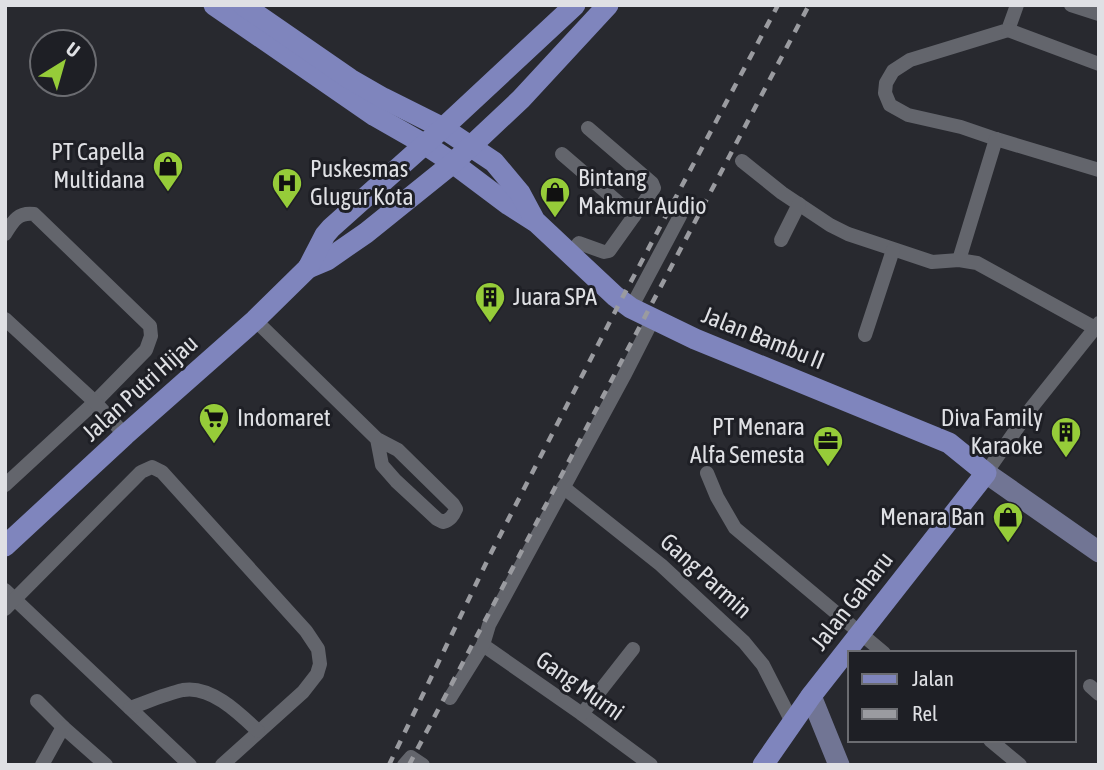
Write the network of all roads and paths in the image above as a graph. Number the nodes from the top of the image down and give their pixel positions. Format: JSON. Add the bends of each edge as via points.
{"nodes":[{"id":1,"x":214,"y":5,"type":"edge"},
{"id":2,"x":243,"y":5,"type":"edge"},
{"id":3,"x":575,"y":5,"type":"edge"},
{"id":4,"x":608,"y":5,"type":"edge"},
{"id":5,"x":1017,"y":5,"type":"edge"},
{"id":6,"x":1071,"y":5,"type":"edge"},
{"id":7,"x":1099,"y":14,"type":"edge"},
{"id":8,"x":1008,"y":30,"type":"junction"},
{"id":9,"x":1099,"y":64,"type":"edge"},
{"id":10,"x":521,"y":99,"type":"junction"},
{"id":11,"x":443,"y":128,"type":"junction"},
{"id":12,"x":588,"y":128,"type":"dead end"},
{"id":13,"x":996,"y":139,"type":"junction"},
{"id":14,"x":424,"y":144,"type":"junction"},
{"id":15,"x":471,"y":147,"type":"junction"},
{"id":16,"x":562,"y":154,"type":"dead end"},
{"id":17,"x":742,"y":161,"type":"dead end"},
{"id":18,"x":494,"y":162,"type":"junction"},
{"id":19,"x":453,"y":163,"type":"junction"},
{"id":20,"x":1099,"y":170,"type":"edge"},
{"id":21,"x":799,"y":204,"type":"junction"},
{"id":22,"x":634,"y":216,"type":"junction"},
{"id":23,"x":680,"y":216,"type":"dead end"},
{"id":24,"x":535,"y":221,"type":"junction"},
{"id":25,"x":5,"y":234,"type":"edge"},
{"id":26,"x":780,"y":240,"type":"dead end"},
{"id":27,"x":893,"y":250,"type":"junction"},
{"id":28,"x":570,"y":254,"type":"junction"},
{"id":29,"x":959,"y":260,"type":"junction"},
{"id":30,"x":308,"y":268,"type":"junction"},
{"id":31,"x":631,"y":308,"type":"junction"},
{"id":32,"x":5,"y":319,"type":"edge"},
{"id":33,"x":653,"y":319,"type":"junction"},
{"id":34,"x":256,"y":320,"type":"junction"},
{"id":35,"x":1097,"y":326,"type":"edge"},
{"id":36,"x":865,"y":335,"type":"dead end"},
{"id":37,"x":95,"y":402,"type":"junction"},
{"id":38,"x":125,"y":435,"type":"junction"},
{"id":39,"x":377,"y":439,"type":"junction"},
{"id":40,"x":986,"y":473,"type":"junction"},
{"id":41,"x":707,"y":474,"type":"dead end"},
{"id":42,"x":5,"y":485,"type":"edge"},
{"id":43,"x":563,"y":487,"type":"junction"},
{"id":44,"x":5,"y":546,"type":"edge"},
{"id":45,"x":1099,"y":552,"type":"edge"},
{"id":46,"x":9,"y":600,"type":"edge"},
{"id":47,"x":860,"y":634,"type":"junction"},
{"id":48,"x":483,"y":645,"type":"junction"},
{"id":49,"x":633,"y":649,"type":"dead end"},
{"id":50,"x":881,"y":651,"type":"edge"},
{"id":51,"x":450,"y":698,"type":"dead end"},
{"id":52,"x":37,"y":701,"type":"dead end"},
{"id":53,"x":130,"y":708,"type":"junction"},
{"id":54,"x":800,"y":711,"type":"junction"},
{"id":55,"x":582,"y":714,"type":"junction"},
{"id":56,"x":63,"y":727,"type":"junction"},
{"id":57,"x":258,"y":731,"type":"junction"},
{"id":58,"x":992,"y":742,"type":"edge"},
{"id":59,"x":1009,"y":762,"type":"edge"},
{"id":60,"x":42,"y":765,"type":"edge"},
{"id":61,"x":106,"y":765,"type":"edge"},
{"id":62,"x":190,"y":765,"type":"edge"},
{"id":63,"x":222,"y":765,"type":"edge"},
{"id":64,"x":404,"y":765,"type":"edge"},
{"id":65,"x":423,"y":765,"type":"edge"},
{"id":66,"x":651,"y":765,"type":"edge"},
{"id":67,"x":763,"y":765,"type":"edge"},
{"id":68,"x":839,"y":765,"type":"edge"}],
"edges":[{"from":1,"to":14,"type":"main road","via":[[374,116]]},
{"from":2,"to":11,"type":"main road","name":"Jalan Bambu II","via":[[350,79]]},
{"from":3,"to":11,"type":"main road","name":"Jalan Putri Hijau"},
{"from":4,"to":10,"type":"main road"},
{"from":5,"to":8,"type":"street"},
{"from":6,"to":7,"type":"street"},
{"from":8,"to":9,"type":"street"},
{"from":8,"to":13,"type":"street","via":[[910,60],[892,71],[886,83],[890,105],[896,110]]},
{"from":10,"to":15,"type":"main road","name":"Jalan Putri Hijau"},
{"from":10,"to":18,"type":"main road","via":[[496,142]]},
{"from":11,"to":14,"type":"main road","name":"Jalan Putri Hijau"},
{"from":11,"to":15,"type":"main road","name":"Jalan Bambu II"},
{"from":12,"to":22,"type":"street","via":[[654,186]]},
{"from":13,"to":20,"type":"street"},
{"from":13,"to":29,"type":"street"},
{"from":14,"to":19,"type":"main road"},
{"from":14,"to":30,"type":"main road","name":"Jalan Putri Hijau","via":[[331,228]]},
{"from":15,"to":18,"type":"main road","name":"Jalan Bambu II"},
{"from":15,"to":19,"type":"main road","name":"Jalan Putri Hijau"},
{"from":16,"to":22,"type":"street"},
{"from":17,"to":21,"type":"street"},
{"from":18,"to":24,"type":"main road","name":"Jalan Bambu II","via":[[520,193]]},
{"from":19,"to":24,"type":"main road"},
{"from":19,"to":30,"type":"main road","name":"Jalan Putri Hijau","via":[[366,233]]},
{"from":21,"to":26,"type":"street"},
{"from":21,"to":27,"type":"street","via":[[848,234]]},
{"from":22,"to":28,"type":"street","via":[[609,251],[579,243]]},
{"from":23,"to":31,"type":"street"},
{"from":24,"to":28,"type":"main road","name":"Jalan Bambu II"},
{"from":25,"to":37,"type":"street","via":[[16,217],[34,214],[150,326],[146,350]]},
{"from":27,"to":29,"type":"street","via":[[932,262]]},
{"from":27,"to":36,"type":"street"},
{"from":28,"to":31,"type":"main road","name":"Jalan Bambu II"},
{"from":29,"to":35,"type":"street","via":[[977,262]]},
{"from":30,"to":34,"type":"main road","name":"Jalan Putri Hijau"},
{"from":31,"to":33,"type":"main road","name":"Jalan Bambu II"},
{"from":32,"to":37,"type":"street"},
{"from":33,"to":40,"type":"main road","name":"Jalan Bambu II","via":[[949,443]]},
{"from":33,"to":43,"type":"street"},
{"from":34,"to":38,"type":"main road","name":"Jalan Putri Hijau"},
{"from":34,"to":39,"type":"street"},
{"from":35,"to":40,"type":"street"},
{"from":37,"to":38,"type":"street"},
{"from":37,"to":42,"type":"street"},
{"from":38,"to":44,"type":"main road","name":"Jalan Putri Hijau"},
{"from":39,"to":39,"type":"street","via":[[398,450],[453,503],[456,509],[448,521],[438,519],[382,465]]},
{"from":40,"to":45,"type":"street","name":"Jalan Bambu II"},
{"from":40,"to":47,"type":"main road","name":"Jalan Gaharu"},
{"from":41,"to":47,"type":"street","via":[[735,528]]},
{"from":43,"to":48,"type":"street","via":[[489,625]]},
{"from":43,"to":54,"type":"street","name":"Gang Parmin","via":[[661,565],[744,642]]},
{"from":46,"to":53,"type":"street"},
{"from":46,"to":57,"type":"street","via":[[141,472],[152,467],[162,472],[318,649],[317,674]]},
{"from":47,"to":50,"type":"street"},
{"from":47,"to":54,"type":"main road","name":"Jalan Gaharu"},
{"from":48,"to":51,"type":"street"},
{"from":48,"to":55,"type":"street","name":"Gang Murni"},
{"from":49,"to":55,"type":"street"},
{"from":52,"to":56,"type":"street"},
{"from":53,"to":57,"type":"street","via":[[185,690],[206,693],[231,706]]},
{"from":53,"to":62,"type":"street"},
{"from":54,"to":67,"type":"main road","name":"Jalan Gaharu"},
{"from":54,"to":68,"type":"street"},
{"from":55,"to":66,"type":"street","name":"Gang Murni"},
{"from":56,"to":60,"type":"street"},
{"from":56,"to":61,"type":"street"},
{"from":57,"to":63,"type":"street"},
{"from":58,"to":59,"type":"street"},
{"from":64,"to":65,"type":"street","via":[[411,757]]}]}
